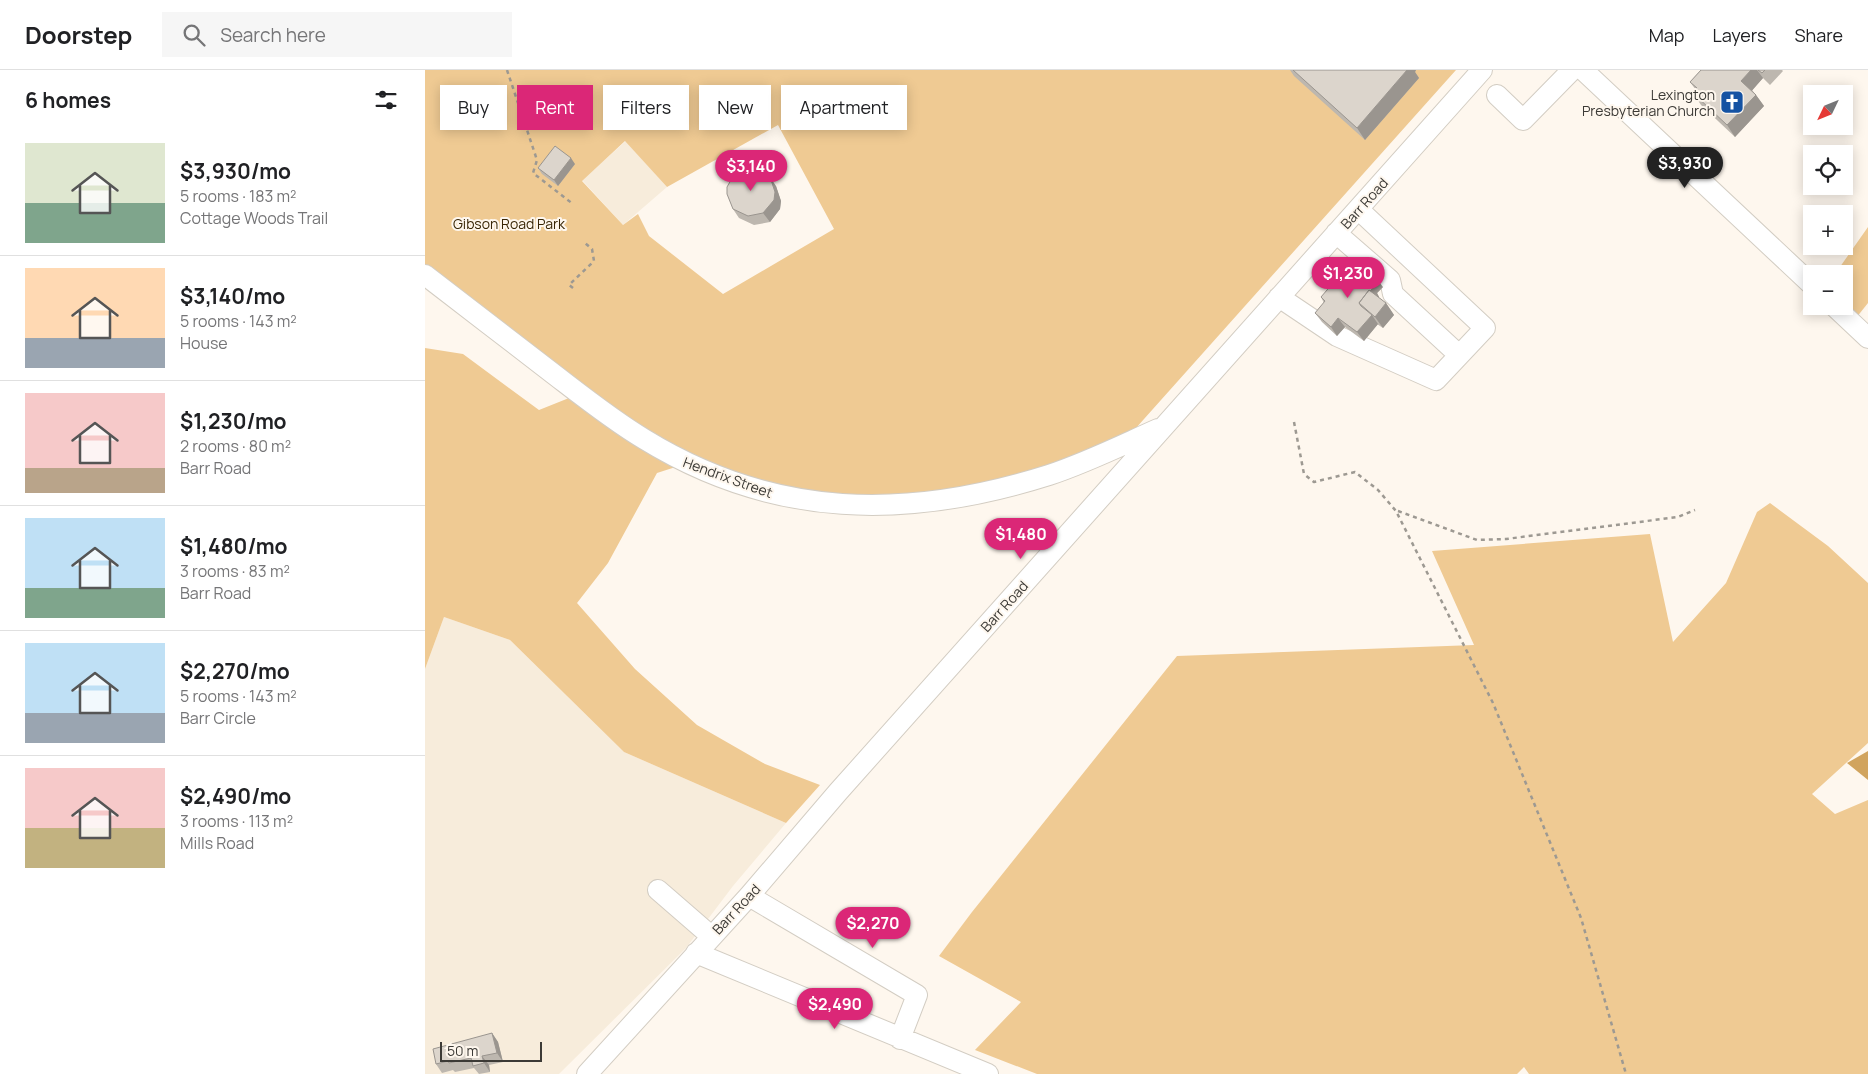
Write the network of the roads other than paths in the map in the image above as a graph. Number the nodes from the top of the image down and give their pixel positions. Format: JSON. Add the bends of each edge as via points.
{"nodes":[{"id":1,"x":1482,"y":70,"type":"edge"},
{"id":2,"x":1572,"y":70,"type":"edge"},
{"id":3,"x":1583,"y":70,"type":"edge"},
{"id":4,"x":1497,"y":95,"type":"dead end"},
{"id":5,"x":1358,"y":209,"type":"junction"},
{"id":6,"x":1336,"y":233,"type":"junction"},
{"id":7,"x":425,"y":275,"type":"edge"},
{"id":8,"x":1803,"y":276,"type":"edge"},
{"id":9,"x":1279,"y":297,"type":"junction"},
{"id":10,"x":1844,"y":315,"type":"edge"},
{"id":11,"x":1868,"y":338,"type":"edge"},
{"id":12,"x":1459,"y":355,"type":"junction"},
{"id":13,"x":1166,"y":424,"type":"junction"},
{"id":14,"x":658,"y":890,"type":"dead end"},
{"id":15,"x":749,"y":896,"type":"junction"},
{"id":16,"x":711,"y":936,"type":"junction"},
{"id":17,"x":696,"y":953,"type":"junction"},
{"id":18,"x":900,"y":1039,"type":"junction"},
{"id":19,"x":587,"y":1074,"type":"edge"},
{"id":20,"x":988,"y":1074,"type":"edge"}],
"edges":[{"from":1,"to":5,"type":"street","name":"Barr Road"},
{"from":2,"to":4,"type":"street","via":[[1523,120]]},
{"from":3,"to":8,"type":"street"},
{"from":5,"to":6,"type":"street","name":"Barr Road"},
{"from":5,"to":12,"type":"street","via":[[1485,328]]},
{"from":6,"to":9,"type":"street","name":"Barr Road"},
{"from":6,"to":12,"type":"street","via":[[1390,280],[1393,294]]},
{"from":7,"to":13,"type":"street","name":"Hendrix Street","via":[[643,439],[713,474],[787,498],[868,507],[948,499],[1050,475]]},
{"from":9,"to":12,"type":"street","via":[[1337,336],[1436,380]]},
{"from":9,"to":13,"type":"street","name":"Barr Road"},
{"from":10,"to":11,"type":"street"},
{"from":13,"to":15,"type":"street","name":"Barr Road"},
{"from":14,"to":16,"type":"street"},
{"from":15,"to":16,"type":"street","name":"Barr Road"},
{"from":15,"to":18,"type":"street","via":[[917,995]]},
{"from":16,"to":17,"type":"street","name":"Barr Road"},
{"from":17,"to":18,"type":"street"},
{"from":17,"to":19,"type":"street","name":"Barr Road"},
{"from":18,"to":20,"type":"street"}]}
